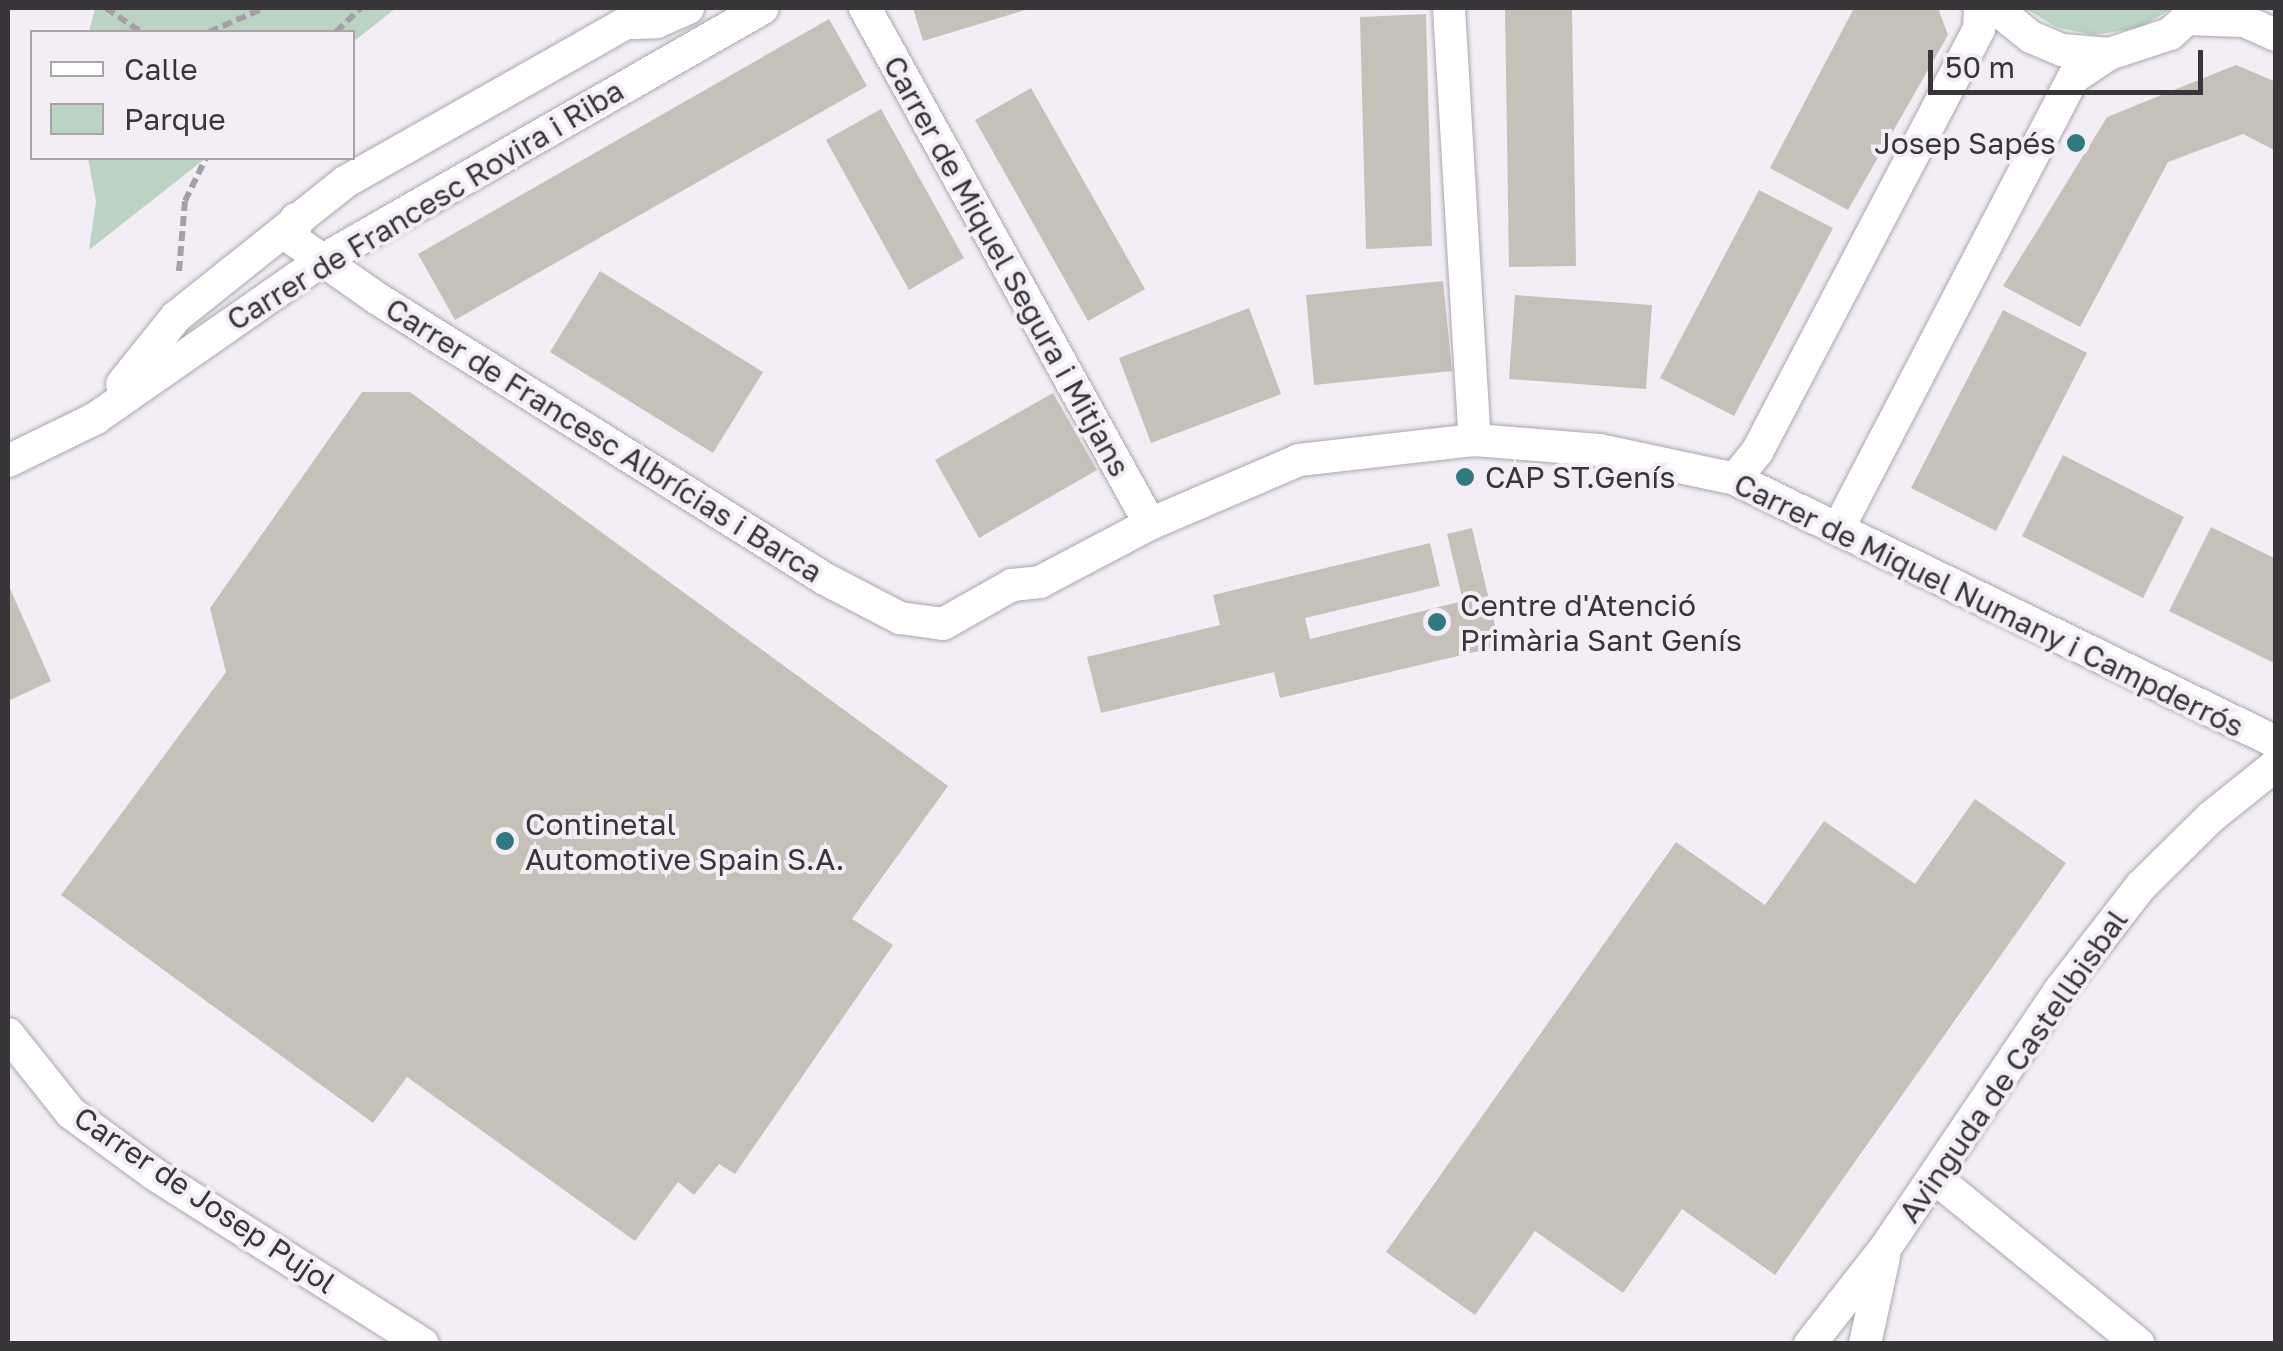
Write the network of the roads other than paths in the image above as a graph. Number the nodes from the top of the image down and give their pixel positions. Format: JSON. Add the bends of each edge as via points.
{"nodes":[{"id":1,"x":688,"y":8,"type":"edge"},
{"id":2,"x":763,"y":8,"type":"edge"},
{"id":3,"x":865,"y":8,"type":"edge"},
{"id":4,"x":1449,"y":8,"type":"edge"},
{"id":5,"x":1980,"y":8,"type":"edge"},
{"id":6,"x":1995,"y":8,"type":"edge"},
{"id":7,"x":2193,"y":13,"type":"edge"},
{"id":8,"x":638,"y":15,"type":"edge"},
{"id":9,"x":2276,"y":36,"type":"edge"},
{"id":10,"x":2109,"y":54,"type":"junction"},
{"id":11,"x":296,"y":219,"type":"junction"},
{"id":12,"x":321,"y":261,"type":"junction"},
{"id":13,"x":96,"y":418,"type":"junction"},
{"id":14,"x":1474,"y":440,"type":"junction"},
{"id":15,"x":8,"y":462,"type":"edge"},
{"id":16,"x":1735,"y":480,"type":"junction"},
{"id":17,"x":1126,"y":484,"type":"junction"},
{"id":18,"x":1150,"y":524,"type":"junction"},
{"id":19,"x":1838,"y":530,"type":"junction"},
{"id":20,"x":1012,"y":586,"type":"junction"},
{"id":21,"x":943,"y":624,"type":"joint"},
{"id":22,"x":2276,"y":742,"type":"edge"},
{"id":23,"x":2276,"y":765,"type":"edge"},
{"id":24,"x":8,"y":1034,"type":"edge"},
{"id":25,"x":1934,"y":1177,"type":"junction"},
{"id":26,"x":1886,"y":1247,"type":"junction"},
{"id":27,"x":423,"y":1344,"type":"edge"},
{"id":28,"x":1810,"y":1344,"type":"edge"},
{"id":29,"x":1865,"y":1344,"type":"edge"},
{"id":30,"x":2139,"y":1344,"type":"edge"}],
"edges":[{"from":1,"to":8,"type":"street","name":"Carrer de Francesc Rovira i Riba","via":[[656,22]]},
{"from":2,"to":12,"type":"street","name":"Carrer de Francesc Rovira i Riba"},
{"from":3,"to":17,"type":"street","name":"Carrer de Miquel Segura i Mitjans"},
{"from":4,"to":14,"type":"street"},
{"from":5,"to":16,"type":"street","via":[[1979,29],[1757,452]]},
{"from":6,"to":10,"type":"street","via":[[2031,37],[2062,50]]},
{"from":7,"to":9,"type":"street","via":[[2244,21]]},
{"from":7,"to":10,"type":"street","via":[[2170,34]]},
{"from":8,"to":11,"type":"street","name":"Carrer de Francesc Rovira i Riba","via":[[436,126]]},
{"from":10,"to":19,"type":"street","via":[[2073,78]]},
{"from":11,"to":12,"type":"street","name":"Carrer de Francesc Albrícias i Barca","via":[[294,240]]},
{"from":11,"to":13,"type":"street","name":"Carrer de Francesc Rovira i Riba","via":[[176,317]]},
{"from":12,"to":13,"type":"street","name":"Carrer de Francesc Rovira i Riba"},
{"from":12,"to":21,"type":"street","name":"Carrer de Francesc Albrícias i Barca","via":[[825,579],[900,618]]},
{"from":13,"to":15,"type":"street","name":"Carrer de Francesc Rovira i Riba"},
{"from":14,"to":16,"type":"street","name":"Carrer de Miquel Numany i Campderrós","via":[[1598,450]]},
{"from":14,"to":18,"type":"street","name":"Carrer de Miquel Numany i Campderrós","via":[[1298,460]]},
{"from":16,"to":19,"type":"street","name":"Carrer de Miquel Numany i Campderrós"},
{"from":17,"to":18,"type":"street","name":"Carrer de Miquel Segura i Mitjans"},
{"from":17,"to":20,"type":"street","name":"Carrer de Miquel Numany i Campderrós","via":[[1120,509],[1099,532]]},
{"from":18,"to":20,"type":"street","name":"Carrer de Miquel Numany i Campderrós","via":[[1040,582]]},
{"from":19,"to":22,"type":"street","name":"Carrer de Miquel Numany i Campderrós"},
{"from":20,"to":21,"type":"street","name":"Carrer de Miquel Numany i Campderrós"},
{"from":23,"to":25,"type":"street","name":"Avinguda de Castellbisbal","via":[[2141,886],[2060,990]]},
{"from":24,"to":27,"type":"street","name":"Carrer de Josep Pujol","via":[[84,1123]]},
{"from":25,"to":26,"type":"street","name":"Avinguda de Castellbisbal"},
{"from":25,"to":30,"type":"street"},
{"from":26,"to":28,"type":"street","name":"Avinguda de Castellbisbal"},
{"from":26,"to":29,"type":"street","name":"Avinguda de Castellbisbal"}]}
